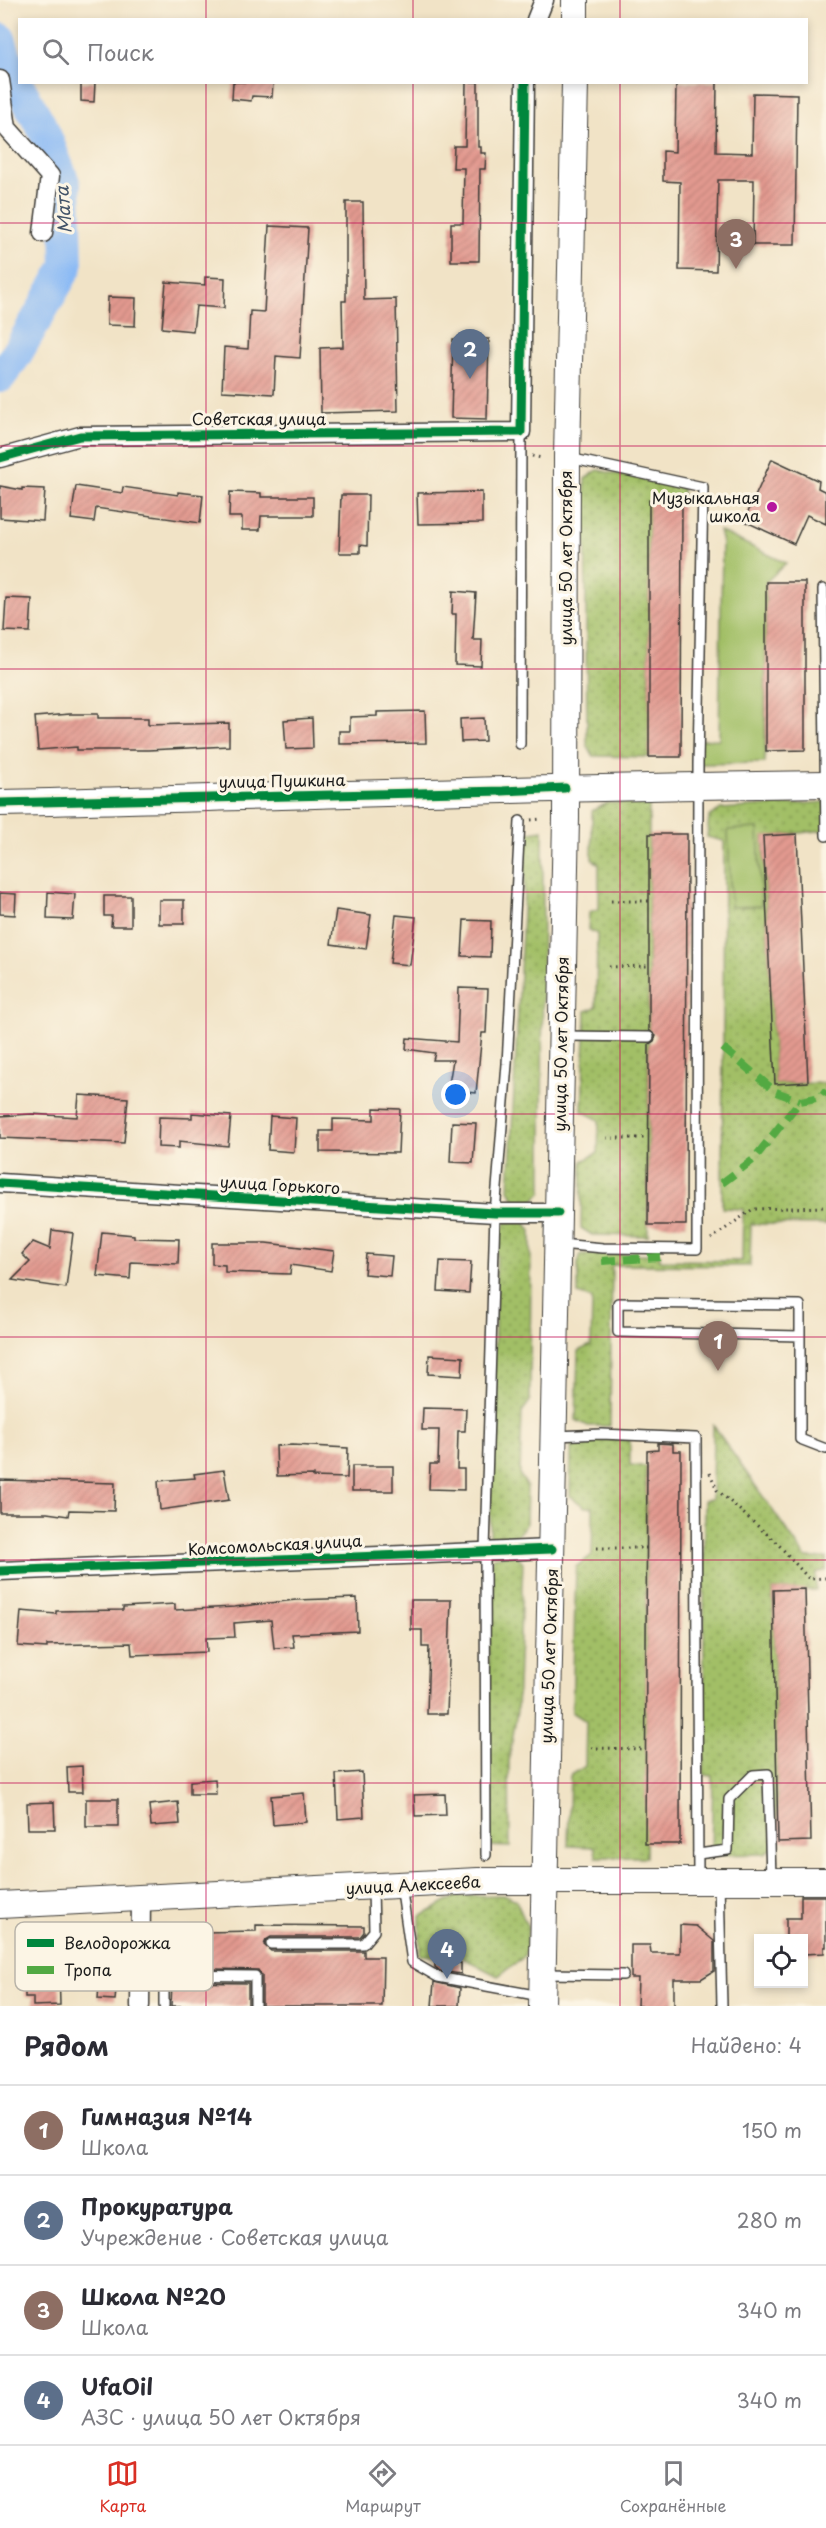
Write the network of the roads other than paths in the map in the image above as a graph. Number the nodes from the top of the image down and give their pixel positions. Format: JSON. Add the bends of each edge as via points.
{"nodes":[{"id":1,"x":544,"y":0,"type":"edge"},
{"id":2,"x":575,"y":0,"type":"edge"},
{"id":3,"x":537,"y":18,"type":"edge"},
{"id":4,"x":575,"y":18,"type":"edge"},
{"id":5,"x":0,"y":80,"type":"edge"},
{"id":6,"x":525,"y":84,"type":"edge"},
{"id":7,"x":574,"y":84,"type":"edge"},
{"id":8,"x":43,"y":233,"type":"dead end"},
{"id":9,"x":521,"y":432,"type":"junction"},
{"id":10,"x":567,"y":457,"type":"junction"},
{"id":11,"x":0,"y":458,"type":"edge"},
{"id":12,"x":823,"y":589,"type":"dead end"},
{"id":13,"x":520,"y":744,"type":"dead end"},
{"id":14,"x":825,"y":784,"type":"edge"},
{"id":15,"x":699,"y":786,"type":"junction"},
{"id":16,"x":565,"y":788,"type":"junction"},
{"id":17,"x":0,"y":803,"type":"edge"},
{"id":18,"x":520,"y":821,"type":"dead end"},
{"id":19,"x":826,"y":836,"type":"edge"},
{"id":20,"x":562,"y":1036,"type":"junction"},
{"id":21,"x":649,"y":1036,"type":"dead end"},
{"id":22,"x":0,"y":1183,"type":"edge"},
{"id":23,"x":495,"y":1213,"type":"junction"},
{"id":24,"x":558,"y":1214,"type":"junction"},
{"id":25,"x":558,"y":1244,"type":"junction"},
{"id":26,"x":800,"y":1336,"type":"junction"},
{"id":27,"x":555,"y":1436,"type":"junction"},
{"id":28,"x":826,"y":1449,"type":"edge"},
{"id":29,"x":552,"y":1549,"type":"junction"},
{"id":30,"x":485,"y":1550,"type":"junction"},
{"id":31,"x":0,"y":1571,"type":"edge"},
{"id":32,"x":698,"y":1854,"type":"junction"},
{"id":33,"x":486,"y":1856,"type":"dead end"},
{"id":34,"x":709,"y":1881,"type":"junction"},
{"id":35,"x":771,"y":1881,"type":"junction"},
{"id":36,"x":826,"y":1881,"type":"edge"},
{"id":37,"x":543,"y":1882,"type":"junction"},
{"id":38,"x":401,"y":1885,"type":"junction"},
{"id":39,"x":373,"y":1887,"type":"junction"},
{"id":40,"x":141,"y":1897,"type":"junction"},
{"id":41,"x":0,"y":1905,"type":"edge"},
{"id":42,"x":141,"y":1922,"type":"edge"},
{"id":43,"x":271,"y":1944,"type":"dead end"},
{"id":44,"x":623,"y":1975,"type":"dead end"},
{"id":45,"x":213,"y":1976,"type":"edge"},
{"id":46,"x":140,"y":1991,"type":"edge"},
{"id":47,"x":542,"y":1992,"type":"edge"},
{"id":48,"x":140,"y":2006,"type":"edge"},
{"id":49,"x":255,"y":2006,"type":"edge"},
{"id":50,"x":722,"y":2006,"type":"edge"}],
"edges":[{"from":1,"to":3,"type":"street"},
{"from":2,"to":4,"type":"main road"},
{"from":5,"to":8,"type":"street","via":[[7,128],[50,176]]},
{"from":6,"to":9,"type":"street"},
{"from":7,"to":10,"type":"main road","name":"улица 50 лет Октября"},
{"from":9,"to":11,"type":"street","name":"Советская улица","via":[[80,436]]},
{"from":9,"to":13,"type":"lane"},
{"from":10,"to":15,"type":"lane","via":[[703,488]]},
{"from":10,"to":16,"type":"main road","name":"улица 50 лет Октября"},
{"from":12,"to":14,"type":"lane"},
{"from":14,"to":15,"type":"main road","name":"улица Пушкина"},
{"from":14,"to":19,"type":"lane"},
{"from":15,"to":16,"type":"main road","name":"улица Пушкина"},
{"from":15,"to":25,"type":"lane","via":[[697,1249]]},
{"from":16,"to":17,"type":"main road","name":"улица Пушкина"},
{"from":16,"to":20,"type":"main road","name":"улица 50 лет Октября"},
{"from":18,"to":23,"type":"lane"},
{"from":20,"to":21,"type":"lane"},
{"from":20,"to":24,"type":"main road","name":"улица 50 лет Октября"},
{"from":22,"to":23,"type":"street","name":"улица Горького"},
{"from":23,"to":24,"type":"street","name":"улица Горького"},
{"from":23,"to":30,"type":"lane"},
{"from":24,"to":25,"type":"main road","name":"улица 50 лет Октября"},
{"from":25,"to":27,"type":"main road","name":"улица 50 лет Октября"},
{"from":26,"to":26,"type":"lane","via":[[800,1305],[618,1303],[618,1332]]},
{"from":26,"to":28,"type":"lane","via":[[800,1440]]},
{"from":27,"to":29,"type":"main road","name":"улица 50 лет Октября"},
{"from":27,"to":32,"type":"lane","via":[[696,1438]]},
{"from":29,"to":30,"type":"street","name":"Комсомольская улица"},
{"from":29,"to":37,"type":"main road","name":"улица 50 лет Октября"},
{"from":30,"to":31,"type":"street","name":"Комсомольская улица"},
{"from":30,"to":33,"type":"lane"},
{"from":32,"to":34,"type":"lane"},
{"from":32,"to":35,"type":"lane","via":[[728,1850],[729,1799],[753,1775],[768,1774]]},
{"from":34,"to":35,"type":"main road","name":"улица Алексеева"},
{"from":34,"to":37,"type":"main road","name":"улица Алексеева"},
{"from":34,"to":50,"type":"lane"},
{"from":35,"to":36,"type":"main road","name":"улица Алексеева"},
{"from":37,"to":38,"type":"main road","name":"улица Алексеева"},
{"from":37,"to":47,"type":"main road","name":"улица 50 лет Октября"},
{"from":38,"to":39,"type":"main road","name":"улица Алексеева"},
{"from":38,"to":47,"type":"lane","via":[[412,1962],[438,1977]]},
{"from":39,"to":40,"type":"main road","name":"улица Алексеева"},
{"from":39,"to":43,"type":"lane","via":[[374,1931],[363,1944]]},
{"from":40,"to":41,"type":"main road","name":"улица Алексеева"},
{"from":40,"to":42,"type":"street"},
{"from":44,"to":47,"type":"lane"},
{"from":45,"to":49,"type":"lane","via":[[255,1976]]},
{"from":46,"to":48,"type":"street"}]}
